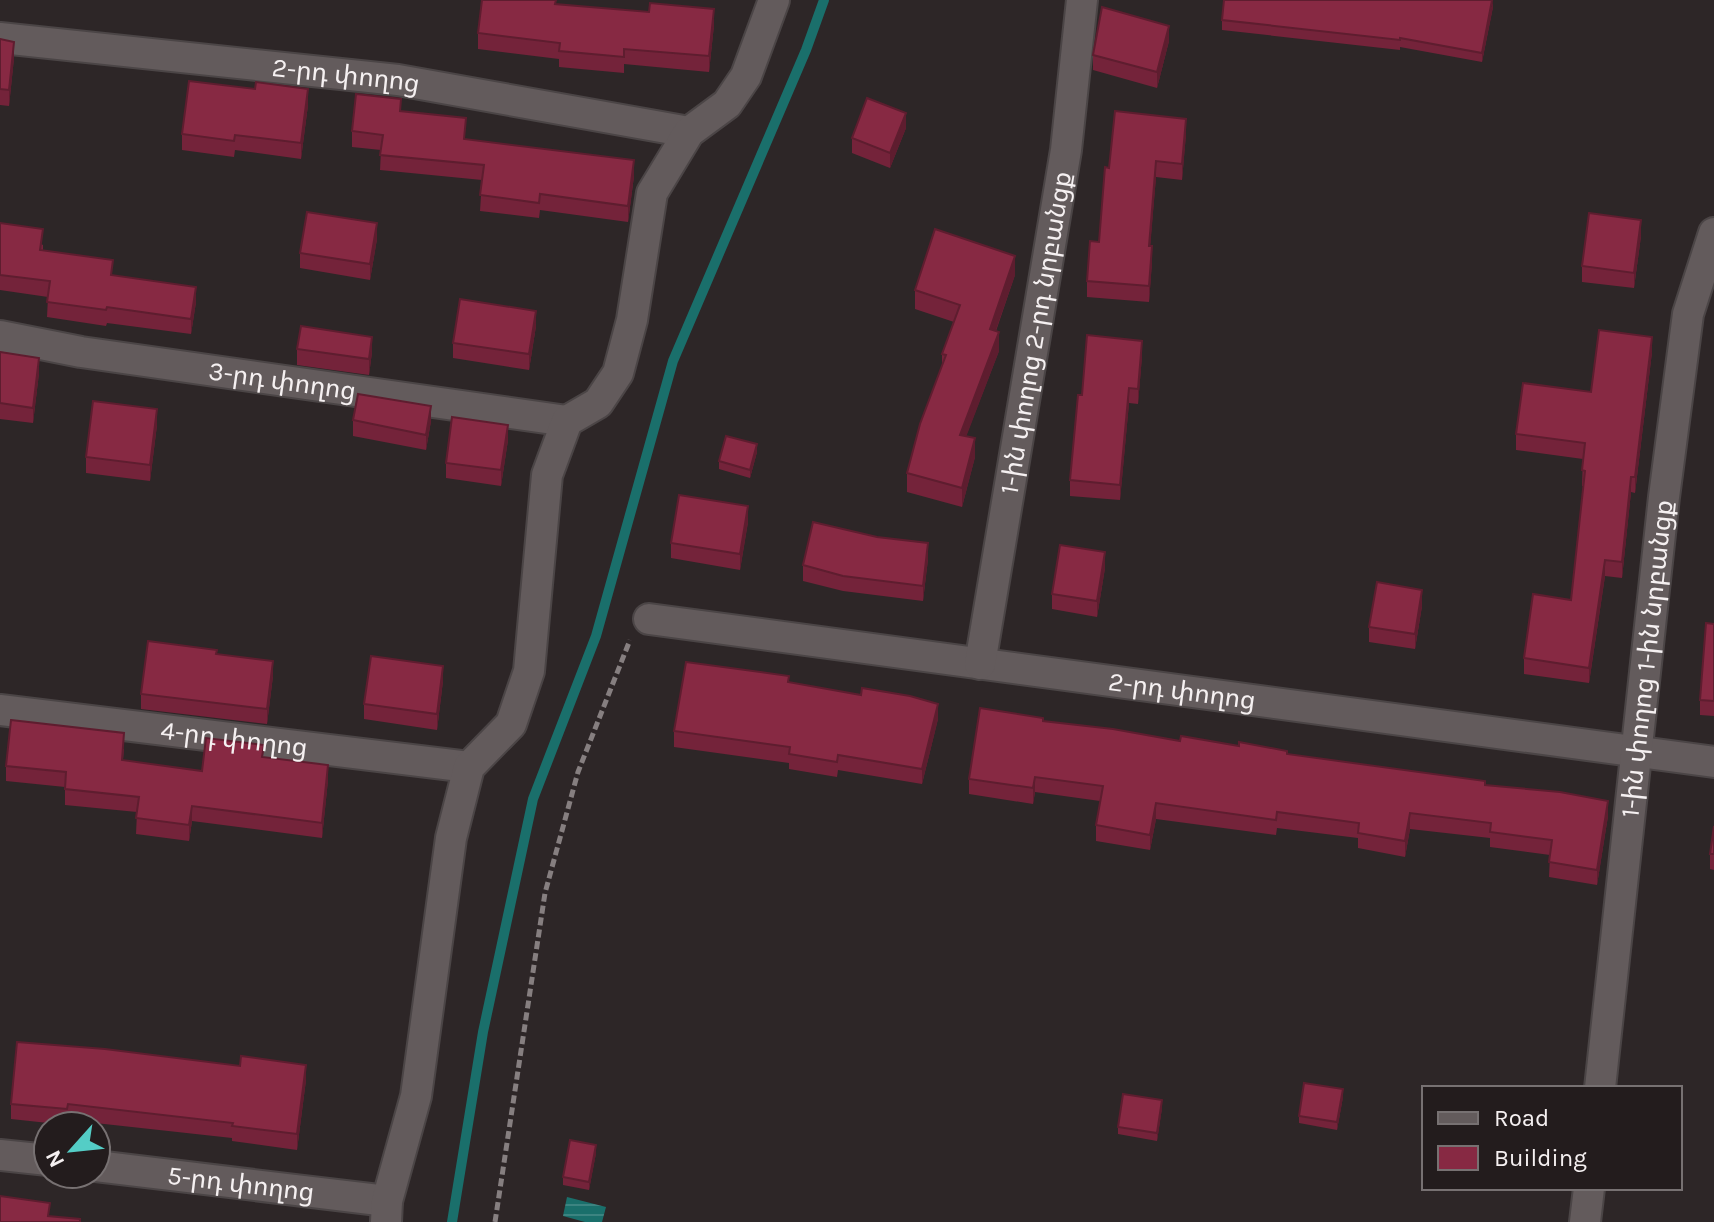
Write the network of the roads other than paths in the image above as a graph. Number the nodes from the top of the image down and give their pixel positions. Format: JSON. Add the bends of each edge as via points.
{"nodes":[{"id":1,"x":774,"y":0,"type":"edge"},
{"id":2,"x":1082,"y":0,"type":"edge"},
{"id":3,"x":0,"y":38,"type":"edge"},
{"id":4,"x":689,"y":132,"type":"junction"},
{"id":5,"x":1714,"y":233,"type":"edge"},
{"id":6,"x":0,"y":336,"type":"edge"},
{"id":7,"x":567,"y":421,"type":"junction"},
{"id":8,"x":649,"y":619,"type":"road end"},
{"id":9,"x":980,"y":664,"type":"junction"},
{"id":10,"x":0,"y":710,"type":"edge"},
{"id":11,"x":1637,"y":751,"type":"junction"},
{"id":12,"x":1714,"y":762,"type":"edge"},
{"id":13,"x":469,"y":767,"type":"junction"},
{"id":14,"x":1600,"y":1086,"type":"edge"},
{"id":15,"x":0,"y":1155,"type":"edge"},
{"id":16,"x":32,"y":1158,"type":"edge"},
{"id":17,"x":112,"y":1168,"type":"edge"},
{"id":18,"x":1589,"y":1190,"type":"edge"},
{"id":19,"x":386,"y":1211,"type":"edge"},
{"id":20,"x":1585,"y":1222,"type":"edge"}],
"edges":[{"from":1,"to":4,"type":"street","via":[[746,76],[727,104]]},
{"from":2,"to":9,"type":"street","name":"1-ին փողոց 2-րդ նրբանցք","via":[[1066,150]]},
{"from":3,"to":4,"type":"street","name":"2-րդ փողոց","via":[[398,80]]},
{"from":4,"to":7,"type":"street","via":[[652,193],[618,373],[598,403]]},
{"from":5,"to":11,"type":"street","name":"1-ին փողոց 1-ին նրբանցք","via":[[1688,314]]},
{"from":6,"to":7,"type":"street","name":"3-րդ փողոց"},
{"from":7,"to":13,"type":"street","via":[[547,475],[529,671],[511,724]]},
{"from":8,"to":9,"type":"street","name":"2-րդ փողոց"},
{"from":9,"to":11,"type":"street","name":"2-րդ փողոց"},
{"from":10,"to":13,"type":"street","name":"4-րդ փողոց"},
{"from":11,"to":12,"type":"street","name":"2-րդ փողոց"},
{"from":11,"to":14,"type":"street","name":"1-ին փողոց 1-ին նրբանցք"},
{"from":13,"to":19,"type":"street","via":[[451,838],[416,1096]]},
{"from":15,"to":16,"type":"street"},
{"from":17,"to":19,"type":"street","name":"5-րդ փողոց"},
{"from":18,"to":20,"type":"street"}]}
